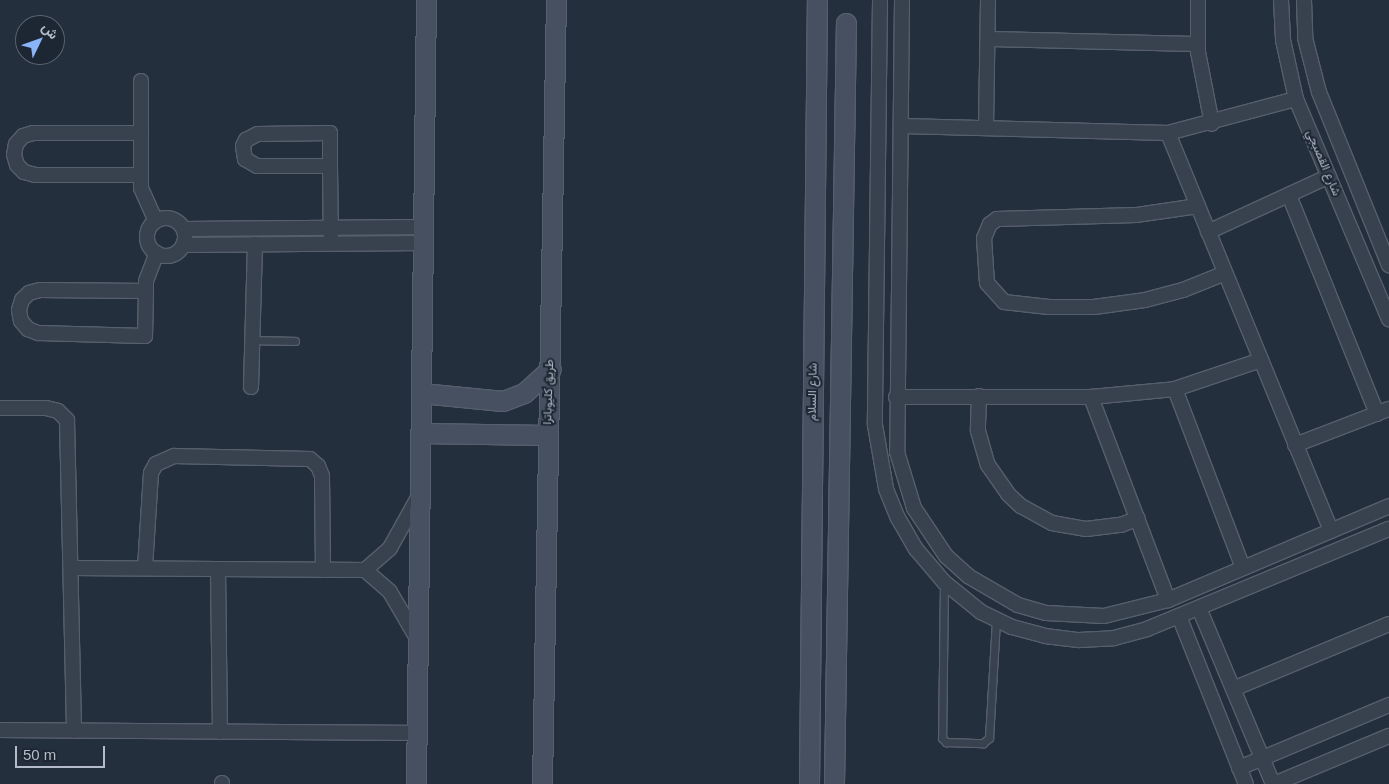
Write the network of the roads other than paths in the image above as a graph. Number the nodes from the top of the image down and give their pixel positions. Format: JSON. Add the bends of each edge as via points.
{"nodes":[{"id":1,"x":426,"y":0,"type":"edge"},
{"id":2,"x":817,"y":0,"type":"edge"},
{"id":3,"x":880,"y":0,"type":"edge"},
{"id":4,"x":902,"y":0,"type":"edge"},
{"id":5,"x":988,"y":0,"type":"edge"},
{"id":6,"x":1198,"y":0,"type":"edge"},
{"id":7,"x":1281,"y":0,"type":"edge"},
{"id":8,"x":1304,"y":0,"type":"edge"},
{"id":9,"x":551,"y":4,"type":"edge"},
{"id":10,"x":846,"y":23,"type":"dead end"},
{"id":11,"x":988,"y":39,"type":"junction"},
{"id":12,"x":1197,"y":44,"type":"junction"},
{"id":13,"x":141,"y":82,"type":"dead end"},
{"id":14,"x":1296,"y":99,"type":"junction"},
{"id":15,"x":1212,"y":124,"type":"junction"},
{"id":16,"x":903,"y":126,"type":"junction"},
{"id":17,"x":986,"y":128,"type":"junction"},
{"id":18,"x":141,"y":133,"type":"junction"},
{"id":19,"x":1168,"y":133,"type":"junction"},
{"id":20,"x":330,"y":166,"type":"junction"},
{"id":21,"x":141,"y":175,"type":"junction"},
{"id":22,"x":1329,"y":176,"type":"junction"},
{"id":23,"x":1289,"y":195,"type":"junction"},
{"id":24,"x":1198,"y":206,"type":"junction"},
{"id":25,"x":156,"y":220,"type":"junction"},
{"id":26,"x":330,"y":227,"type":"junction"},
{"id":27,"x":184,"y":229,"type":"junction"},
{"id":28,"x":1374,"y":229,"type":"junction"},
{"id":29,"x":1208,"y":232,"type":"junction"},
{"id":30,"x":423,"y":235,"type":"junction"},
{"id":31,"x":1354,"y":238,"type":"junction"},
{"id":32,"x":255,"y":244,"type":"junction"},
{"id":33,"x":330,"y":244,"type":"junction"},
{"id":34,"x":183,"y":245,"type":"junction"},
{"id":35,"x":157,"y":253,"type":"junction"},
{"id":36,"x":1389,"y":265,"type":"edge"},
{"id":37,"x":1225,"y":273,"type":"junction"},
{"id":38,"x":146,"y":291,"type":"junction"},
{"id":39,"x":876,"y":291,"type":"junction"},
{"id":40,"x":898,"y":291,"type":"junction"},
{"id":41,"x":1389,"y":320,"type":"edge"},
{"id":42,"x":252,"y":340,"type":"junction"},
{"id":43,"x":295,"y":341,"type":"dead end"},
{"id":44,"x":1261,"y":360,"type":"junction"},
{"id":45,"x":551,"y":369,"type":"junction"},
{"id":46,"x":251,"y":387,"type":"dead end"},
{"id":47,"x":1175,"y":388,"type":"junction"},
{"id":48,"x":421,"y":393,"type":"junction"},
{"id":49,"x":979,"y":396,"type":"junction"},
{"id":50,"x":896,"y":397,"type":"junction"},
{"id":51,"x":1091,"y":397,"type":"junction"},
{"id":52,"x":0,"y":408,"type":"edge"},
{"id":53,"x":1383,"y":412,"type":"edge"},
{"id":54,"x":421,"y":433,"type":"junction"},
{"id":55,"x":548,"y":435,"type":"junction"},
{"id":56,"x":1296,"y":445,"type":"junction"},
{"id":57,"x":420,"y":495,"type":"junction"},
{"id":58,"x":1389,"y":506,"type":"edge"},
{"id":59,"x":1138,"y":518,"type":"junction"},
{"id":60,"x":1389,"y":529,"type":"edge"},
{"id":61,"x":1331,"y":531,"type":"junction"},
{"id":62,"x":71,"y":568,"type":"junction"},
{"id":63,"x":145,"y":568,"type":"junction"},
{"id":64,"x":1243,"y":568,"type":"junction"},
{"id":65,"x":218,"y":569,"type":"junction"},
{"id":66,"x":323,"y":570,"type":"junction"},
{"id":67,"x":365,"y":570,"type":"junction"},
{"id":68,"x":944,"y":582,"type":"junction"},
{"id":69,"x":1168,"y":600,"type":"junction"},
{"id":70,"x":1199,"y":608,"type":"junction"},
{"id":71,"x":1179,"y":616,"type":"junction"},
{"id":72,"x":996,"y":620,"type":"junction"},
{"id":73,"x":1389,"y":624,"type":"edge"},
{"id":74,"x":418,"y":641,"type":"junction"},
{"id":75,"x":1233,"y":689,"type":"junction"},
{"id":76,"x":1389,"y":705,"type":"edge"},
{"id":77,"x":0,"y":730,"type":"edge"},
{"id":78,"x":74,"y":730,"type":"junction"},
{"id":79,"x":220,"y":732,"type":"junction"},
{"id":80,"x":417,"y":733,"type":"junction"},
{"id":81,"x":1389,"y":736,"type":"edge"},
{"id":82,"x":1262,"y":758,"type":"junction"},
{"id":83,"x":1239,"y":768,"type":"junction"},
{"id":84,"x":416,"y":784,"type":"edge"},
{"id":85,"x":542,"y":784,"type":"edge"},
{"id":86,"x":809,"y":784,"type":"edge"},
{"id":87,"x":834,"y":784,"type":"edge"},
{"id":88,"x":1246,"y":784,"type":"edge"},
{"id":89,"x":1273,"y":784,"type":"edge"}],
"edges":[{"from":1,"to":30,"type":"main road"},
{"from":2,"to":86,"type":"main road","name":"شارع السلام"},
{"from":3,"to":39,"type":"street"},
{"from":4,"to":16,"type":"street"},
{"from":5,"to":11,"type":"street"},
{"from":6,"to":12,"type":"street"},
{"from":7,"to":14,"type":"street","name":"شارع القصبجي","via":[[1283,40]]},
{"from":8,"to":28,"type":"street","name":"شارع القصبجي","via":[[1310,65]]},
{"from":9,"to":45,"type":"main road","name":"طريق كليوباترا"},
{"from":10,"to":87,"type":"main road"},
{"from":11,"to":12,"type":"street"},
{"from":11,"to":17,"type":"street"},
{"from":12,"to":15,"type":"street"},
{"from":13,"to":18,"type":"street"},
{"from":14,"to":15,"type":"street"},
{"from":14,"to":22,"type":"street","name":"شارع القصبجي"},
{"from":15,"to":19,"type":"street"},
{"from":16,"to":17,"type":"street"},
{"from":16,"to":40,"type":"street"},
{"from":17,"to":19,"type":"street"},
{"from":18,"to":21,"type":"street"},
{"from":18,"to":21,"type":"street","via":[[33,133],[23,136],[16,144],[14,155],[24,172],[35,175]]},
{"from":19,"to":24,"type":"street"},
{"from":20,"to":20,"type":"street","via":[[330,133],[258,134],[246,140],[243,146],[245,160],[257,166]]},
{"from":20,"to":26,"type":"street"},
{"from":21,"to":25,"type":"street","via":[[144,200]]},
{"from":22,"to":23,"type":"street"},
{"from":22,"to":31,"type":"street","name":"شارع القصبجي"},
{"from":23,"to":29,"type":"street"},
{"from":23,"to":53,"type":"street"},
{"from":24,"to":29,"type":"street"},
{"from":24,"to":37,"type":"street","via":[[1136,215],[997,220],[990,224],[984,238],[987,283],[1004,302],[1049,308],[1094,307],[1155,298]]},
{"from":25,"to":27,"type":"street","via":[[172,219]]},
{"from":25,"to":35,"type":"street","via":[[147,237]]},
{"from":26,"to":27,"type":"street"},
{"from":26,"to":30,"type":"street"},
{"from":26,"to":33,"type":"street"},
{"from":27,"to":34,"type":"street"},
{"from":28,"to":31,"type":"street"},
{"from":28,"to":36,"type":"street","name":"شارع القصبجي"},
{"from":29,"to":37,"type":"street"},
{"from":30,"to":33,"type":"street"},
{"from":30,"to":48,"type":"main road"},
{"from":31,"to":41,"type":"street","name":"شارع القصبجي"},
{"from":32,"to":33,"type":"street"},
{"from":32,"to":34,"type":"street"},
{"from":32,"to":42,"type":"street"},
{"from":34,"to":35,"type":"street","via":[[172,255]]},
{"from":35,"to":38,"type":"street","via":[[147,271]]},
{"from":37,"to":44,"type":"street"},
{"from":38,"to":38,"type":"street","via":[[40,290],[22,300],[18,310],[20,321],[38,333],[146,336]]},
{"from":39,"to":40,"type":"street"},
{"from":39,"to":68,"type":"street","via":[[875,425],[886,488],[916,549]]},
{"from":40,"to":50,"type":"street"},
{"from":42,"to":43,"type":"lane"},
{"from":42,"to":46,"type":"street"},
{"from":44,"to":47,"type":"street"},
{"from":44,"to":56,"type":"street"},
{"from":45,"to":48,"type":"main road","via":[[524,393],[503,401]]},
{"from":45,"to":55,"type":"main road","name":"طريق كليوباترا"},
{"from":47,"to":51,"type":"street"},
{"from":47,"to":64,"type":"street"},
{"from":48,"to":54,"type":"main road"},
{"from":49,"to":50,"type":"street"},
{"from":49,"to":51,"type":"street"},
{"from":49,"to":59,"type":"street","via":[[978,431],[988,465],[1002,487],[1021,506],[1052,523],[1078,528],[1104,528]]},
{"from":50,"to":69,"type":"street","via":[[897,452],[914,508],[928,533],[968,576],[1018,604],[1075,617],[1133,611]]},
{"from":51,"to":59,"type":"street"},
{"from":52,"to":62,"type":"street","via":[[46,408],[58,411],[67,420]]},
{"from":53,"to":56,"type":"street"},
{"from":54,"to":55,"type":"main road"},
{"from":54,"to":57,"type":"main road"},
{"from":55,"to":85,"type":"main road","name":"طريق كليوباترا"},
{"from":56,"to":61,"type":"street"},
{"from":57,"to":67,"type":"street","via":[[390,548]]},
{"from":57,"to":74,"type":"main road"},
{"from":58,"to":61,"type":"street"},
{"from":59,"to":69,"type":"street"},
{"from":60,"to":70,"type":"street"},
{"from":61,"to":64,"type":"street"},
{"from":62,"to":63,"type":"street"},
{"from":62,"to":78,"type":"street"},
{"from":63,"to":65,"type":"street"},
{"from":63,"to":66,"type":"street","via":[[151,473],[156,464],[174,456],[310,459],[322,476]]},
{"from":64,"to":69,"type":"street"},
{"from":65,"to":66,"type":"street"},
{"from":65,"to":79,"type":"street"},
{"from":66,"to":67,"type":"street"},
{"from":67,"to":74,"type":"street","via":[[390,592]]},
{"from":68,"to":72,"type":"street"},
{"from":68,"to":72,"type":"lane","via":[[942,738],[946,742],[983,743],[990,734]]},
{"from":70,"to":71,"type":"street"},
{"from":70,"to":75,"type":"street"},
{"from":71,"to":72,"type":"street","via":[[1114,638],[1079,640],[1045,636]]},
{"from":71,"to":83,"type":"street"},
{"from":73,"to":75,"type":"street"},
{"from":74,"to":80,"type":"main road"},
{"from":75,"to":82,"type":"street"},
{"from":76,"to":82,"type":"street"},
{"from":77,"to":78,"type":"street"},
{"from":78,"to":79,"type":"street"},
{"from":79,"to":80,"type":"street"},
{"from":80,"to":84,"type":"main road"},
{"from":81,"to":89,"type":"street"},
{"from":82,"to":83,"type":"street"},
{"from":82,"to":89,"type":"street"},
{"from":83,"to":88,"type":"street"}]}
